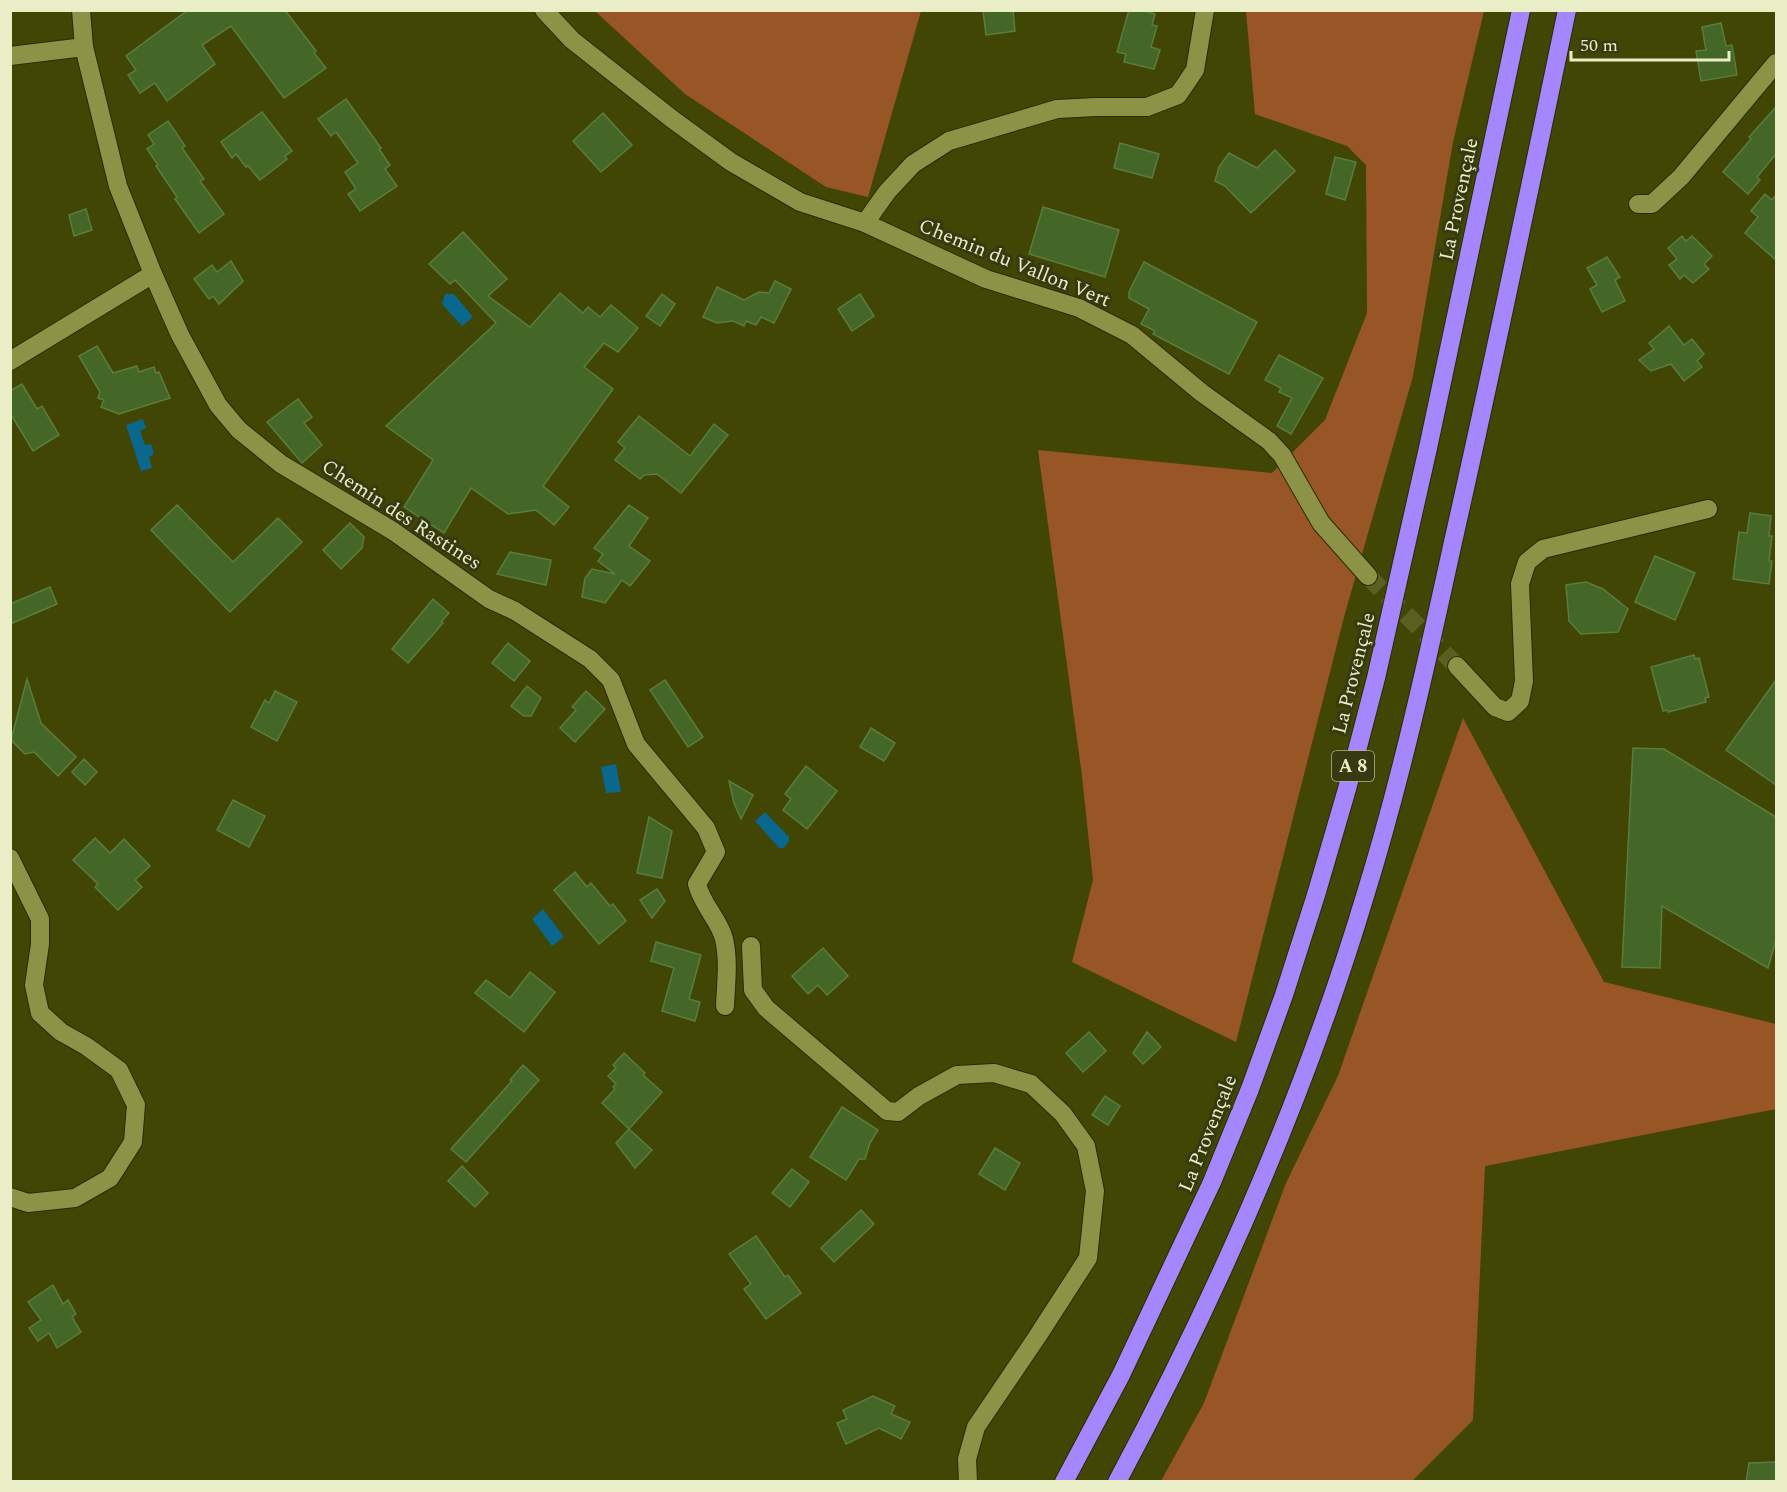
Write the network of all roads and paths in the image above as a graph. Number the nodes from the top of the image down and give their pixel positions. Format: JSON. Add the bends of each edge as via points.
{"nodes":[{"id":1,"x":81,"y":10,"type":"edge"},
{"id":2,"x":544,"y":10,"type":"edge"},
{"id":3,"x":1205,"y":10,"type":"edge"},
{"id":4,"x":1521,"y":10,"type":"edge"},
{"id":5,"x":1567,"y":10,"type":"edge"},
{"id":6,"x":84,"y":46,"type":"junction"},
{"id":7,"x":10,"y":56,"type":"edge"},
{"id":8,"x":1776,"y":63,"type":"edge"},
{"id":9,"x":1638,"y":204,"type":"dead end"},
{"id":10,"x":865,"y":223,"type":"junction"},
{"id":11,"x":153,"y":274,"type":"junction"},
{"id":12,"x":10,"y":361,"type":"edge"},
{"id":13,"x":1708,"y":509,"type":"dead end"},
{"id":14,"x":1368,"y":576,"type":"tunnel mouth"},
{"id":15,"x":1457,"y":666,"type":"tunnel mouth"},
{"id":16,"x":10,"y":858,"type":"edge"},
{"id":17,"x":751,"y":946,"type":"dead end"},
{"id":18,"x":725,"y":1006,"type":"dead end"},
{"id":19,"x":10,"y":1197,"type":"edge"},
{"id":20,"x":968,"y":1482,"type":"edge"},
{"id":21,"x":1064,"y":1482,"type":"edge"},
{"id":22,"x":1117,"y":1482,"type":"edge"}],
"edges":[{"from":1,"to":6,"type":"street","name":"Chemin des Rastines"},
{"from":2,"to":10,"type":"street","name":"Chemin du Vallon Vert","via":[[572,40],[731,162],[800,202]]},
{"from":3,"to":10,"type":"street","via":[[1195,70],[1178,95],[1147,107],[1057,109],[949,141],[913,164]]},
{"from":4,"to":21,"type":"highway","name":"La Provençale","number":"A 8","via":[[1376,678],[1316,895],[1250,1089],[1212,1182],[1120,1376]]},
{"from":5,"to":22,"type":"highway","number":"A 8","via":[[1416,710],[1366,896],[1290,1110],[1227,1260]]},
{"from":6,"to":7,"type":"street"},
{"from":6,"to":11,"type":"street","name":"Chemin des Rastines","via":[[118,186]]},
{"from":8,"to":9,"type":"street","via":[[1681,177],[1652,204]]},
{"from":10,"to":14,"type":"street","name":"Chemin du Vallon Vert","via":[[986,279],[1079,308],[1132,335],[1202,393],[1269,441],[1321,523]]},
{"from":11,"to":12,"type":"street"},
{"from":11,"to":18,"type":"street","name":"Chemin des Rastines","via":[[212,395],[239,430],[281,464],[393,531],[489,599],[562,640],[611,680],[636,744],[706,828],[716,852],[697,884],[724,938]]},
{"from":13,"to":15,"type":"street","via":[[1543,549],[1527,562],[1520,584],[1524,681],[1520,701],[1508,712],[1495,707]]},
{"from":16,"to":19,"type":"street","via":[[40,919],[34,985],[40,1013],[61,1032],[119,1070],[136,1105],[133,1142],[110,1178],[75,1198],[28,1203]]},
{"from":17,"to":20,"type":"street","via":[[753,990],[766,1008],[887,1111],[898,1112],[957,1075],[994,1073],[1031,1084],[1063,1114],[1086,1146],[1095,1191],[1088,1258],[976,1427],[966,1459]]}]}
